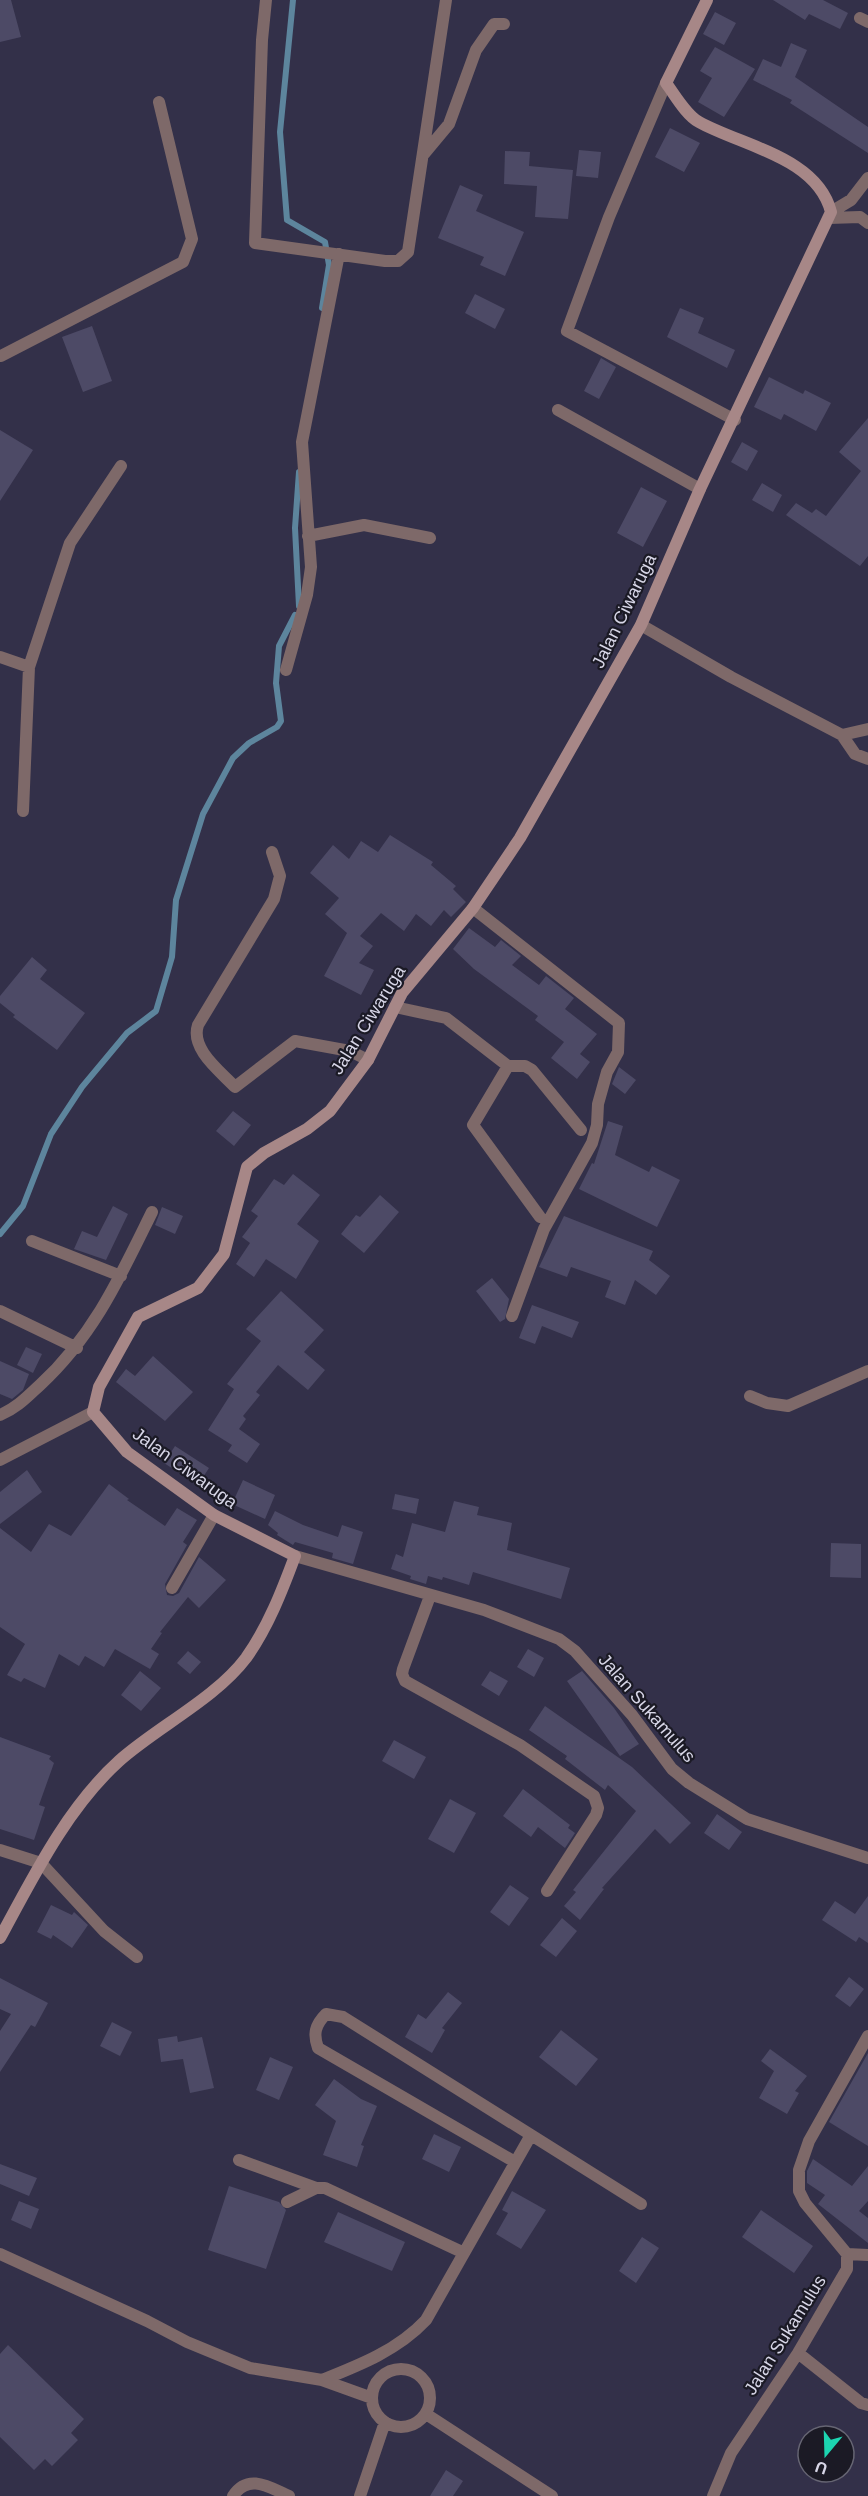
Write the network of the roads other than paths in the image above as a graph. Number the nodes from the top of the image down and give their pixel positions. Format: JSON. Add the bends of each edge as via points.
{"nodes":[{"id":1,"x":266,"y":0,"type":"edge"},
{"id":2,"x":446,"y":0,"type":"edge"},
{"id":3,"x":707,"y":0,"type":"edge"},
{"id":4,"x":504,"y":24,"type":"dead end"},
{"id":5,"x":666,"y":83,"type":"junction"},
{"id":6,"x":159,"y":102,"type":"dead end"},
{"id":7,"x":424,"y":155,"type":"junction"},
{"id":8,"x":868,"y":178,"type":"edge"},
{"id":9,"x":830,"y":215,"type":"junction"},
{"id":10,"x":868,"y":223,"type":"edge"},
{"id":11,"x":339,"y":254,"type":"junction"},
{"id":12,"x":0,"y":355,"type":"edge"},
{"id":13,"x":558,"y":410,"type":"dead end"},
{"id":14,"x":735,"y":420,"type":"junction"},
{"id":15,"x":121,"y":466,"type":"dead end"},
{"id":16,"x":700,"y":489,"type":"junction"},
{"id":17,"x":308,"y":536,"type":"junction"},
{"id":18,"x":430,"y":538,"type":"dead end"},
{"id":19,"x":641,"y":625,"type":"junction"},
{"id":20,"x":0,"y":657,"type":"edge"},
{"id":21,"x":29,"y":667,"type":"junction"},
{"id":22,"x":286,"y":670,"type":"dead end"},
{"id":23,"x":868,"y":729,"type":"edge"},
{"id":24,"x":842,"y":735,"type":"junction"},
{"id":25,"x":868,"y":759,"type":"edge"},
{"id":26,"x":23,"y":811,"type":"dead end"},
{"id":27,"x":272,"y":852,"type":"dead end"},
{"id":28,"x":473,"y":908,"type":"junction"},
{"id":29,"x":395,"y":1007,"type":"junction"},
{"id":30,"x":368,"y":1060,"type":"junction"},
{"id":31,"x":508,"y":1066,"type":"junction"},
{"id":32,"x":581,"y":1130,"type":"dead end"},
{"id":33,"x":152,"y":1212,"type":"dead end"},
{"id":34,"x":540,"y":1217,"type":"dead end"},
{"id":35,"x":32,"y":1241,"type":"dead end"},
{"id":36,"x":121,"y":1276,"type":"junction"},
{"id":37,"x":0,"y":1311,"type":"edge"},
{"id":38,"x":512,"y":1316,"type":"dead end"},
{"id":39,"x":77,"y":1348,"type":"junction"},
{"id":40,"x":868,"y":1371,"type":"edge"},
{"id":41,"x":750,"y":1396,"type":"dead end"},
{"id":42,"x":93,"y":1412,"type":"junction"},
{"id":43,"x":0,"y":1415,"type":"edge"},
{"id":44,"x":0,"y":1460,"type":"edge"},
{"id":45,"x":214,"y":1515,"type":"junction"},
{"id":46,"x":295,"y":1556,"type":"junction"},
{"id":47,"x":172,"y":1588,"type":"dead end"},
{"id":48,"x":430,"y":1596,"type":"junction"},
{"id":49,"x":0,"y":1850,"type":"edge"},
{"id":50,"x":868,"y":1858,"type":"edge"},
{"id":51,"x":41,"y":1863,"type":"junction"},
{"id":52,"x":547,"y":1891,"type":"dead end"},
{"id":53,"x":0,"y":1938,"type":"edge"},
{"id":54,"x":136,"y":1957,"type":"dead end"},
{"id":55,"x":868,"y":2036,"type":"edge"},
{"id":56,"x":531,"y":2135,"type":"junction"},
{"id":57,"x":239,"y":2160,"type":"dead end"},
{"id":58,"x":515,"y":2162,"type":"junction"},
{"id":59,"x":316,"y":2188,"type":"junction"},
{"id":60,"x":286,"y":2202,"type":"dead end"},
{"id":61,"x":641,"y":2204,"type":"dead end"},
{"id":62,"x":462,"y":2252,"type":"junction"},
{"id":63,"x":0,"y":2254,"type":"edge"},
{"id":64,"x":847,"y":2254,"type":"junction"},
{"id":65,"x":868,"y":2255,"type":"edge"},
{"id":66,"x":798,"y":2353,"type":"junction"},
{"id":67,"x":322,"y":2380,"type":"junction"},
{"id":68,"x":372,"y":2398,"type":"junction"},
{"id":69,"x":868,"y":2405,"type":"edge"},
{"id":70,"x":426,"y":2414,"type":"junction"},
{"id":71,"x":385,"y":2422,"type":"junction"},
{"id":72,"x":233,"y":2496,"type":"edge"},
{"id":73,"x":289,"y":2496,"type":"edge"},
{"id":74,"x":360,"y":2496,"type":"edge"},
{"id":75,"x":552,"y":2496,"type":"edge"},
{"id":76,"x":713,"y":2496,"type":"edge"}],
"edges":[{"from":1,"to":11,"type":"street","via":[[255,243]]},
{"from":2,"to":7,"type":"street"},
{"from":3,"to":5,"type":"street"},
{"from":4,"to":7,"type":"street","via":[[494,24],[476,50],[449,124]]},
{"from":5,"to":9,"type":"street","via":[[696,120],[784,160],[809,177],[828,201]]},
{"from":5,"to":14,"type":"street","via":[[609,217],[567,331]]},
{"from":6,"to":12,"type":"street","via":[[192,239],[183,262]]},
{"from":7,"to":11,"type":"street","via":[[408,252],[398,261]]},
{"from":8,"to":9,"type":"street","via":[[851,200]]},
{"from":9,"to":10,"type":"street","via":[[860,218]]},
{"from":9,"to":14,"type":"street","name":"Jalan Ciwaruga"},
{"from":11,"to":17,"type":"street","via":[[302,442]]},
{"from":13,"to":16,"type":"street"},
{"from":14,"to":16,"type":"street","name":"Jalan Ciwaruga"},
{"from":15,"to":21,"type":"street","via":[[70,543]]},
{"from":16,"to":19,"type":"street","name":"Jalan Ciwaruga"},
{"from":17,"to":18,"type":"street","via":[[364,525]]},
{"from":17,"to":22,"type":"street","via":[[311,567],[307,595]]},
{"from":19,"to":24,"type":"street"},
{"from":19,"to":28,"type":"street","name":"Jalan Ciwaruga","via":[[520,838]]},
{"from":20,"to":21,"type":"street"},
{"from":21,"to":26,"type":"street"},
{"from":23,"to":24,"type":"street"},
{"from":24,"to":25,"type":"street","via":[[855,754]]},
{"from":27,"to":30,"type":"street","via":[[280,876],[274,899],[198,1025],[198,1045],[235,1087],[295,1041],[350,1051]]},
{"from":28,"to":29,"type":"street","name":"Jalan Ciwaruga","via":[[402,993]]},
{"from":28,"to":38,"type":"street","via":[[619,1023],[618,1052],[607,1072],[592,1143],[544,1229]]},
{"from":29,"to":30,"type":"street","name":"Jalan Ciwaruga"},
{"from":29,"to":31,"type":"street","via":[[446,1018]]},
{"from":30,"to":42,"type":"street","name":"Jalan Ciwaruga","via":[[330,1111],[247,1167],[224,1254],[198,1288],[138,1317],[99,1387]]},
{"from":31,"to":32,"type":"street","via":[[532,1070]]},
{"from":31,"to":34,"type":"street","via":[[472,1125]]},
{"from":33,"to":36,"type":"street"},
{"from":35,"to":36,"type":"street"},
{"from":36,"to":39,"type":"street"},
{"from":37,"to":39,"type":"street"},
{"from":39,"to":43,"type":"street","via":[[15,1409]]},
{"from":40,"to":41,"type":"street","via":[[788,1406]]},
{"from":42,"to":44,"type":"street"},
{"from":42,"to":45,"type":"street","name":"Jalan Ciwaruga","via":[[127,1452]]},
{"from":45,"to":46,"type":"street","name":"Jalan Ciwaruga"},
{"from":45,"to":47,"type":"street"},
{"from":46,"to":48,"type":"street","name":"Jalan Sukamulus"},
{"from":46,"to":51,"type":"street","via":[[277,1604],[245,1659],[206,1696],[119,1761],[87,1797]]},
{"from":48,"to":50,"type":"street","name":"Jalan Sukamulus","via":[[484,1610],[559,1639],[575,1651],[632,1714],[672,1769],[727,1808],[747,1819]]},
{"from":48,"to":52,"type":"street","via":[[403,1669],[405,1682],[520,1745],[597,1801],[596,1815]]},
{"from":49,"to":51,"type":"street"},
{"from":51,"to":53,"type":"street"},
{"from":51,"to":54,"type":"street","via":[[104,1931]]},
{"from":55,"to":64,"type":"street","via":[[809,2140],[799,2170],[799,2191],[805,2203]]},
{"from":56,"to":58,"type":"street"},
{"from":56,"to":58,"type":"street","via":[[343,2017],[326,2014],[315,2027],[318,2048]]},
{"from":56,"to":61,"type":"street"},
{"from":57,"to":59,"type":"street"},
{"from":58,"to":62,"type":"street"},
{"from":59,"to":60,"type":"street"},
{"from":59,"to":62,"type":"street","via":[[338,2193]]},
{"from":62,"to":67,"type":"street","via":[[438,2302],[414,2333],[392,2348]]},
{"from":63,"to":67,"type":"street","via":[[250,2368]]},
{"from":64,"to":65,"type":"street"},
{"from":64,"to":66,"type":"street","name":"Jalan Sukamulus","via":[[847,2269]]},
{"from":66,"to":69,"type":"street"},
{"from":66,"to":76,"type":"street","name":"Jalan Sukamulus","via":[[731,2453]]},
{"from":67,"to":68,"type":"street"},
{"from":68,"to":70,"type":"street","via":[[378,2380],[405,2369],[428,2386],[430,2405]]},
{"from":68,"to":71,"type":"street","via":[[374,2408]]},
{"from":70,"to":71,"type":"street","via":[[412,2426]]},
{"from":70,"to":75,"type":"street"},
{"from":71,"to":74,"type":"street"},
{"from":72,"to":73,"type":"street","via":[[243,2485],[259,2482]]}]}
